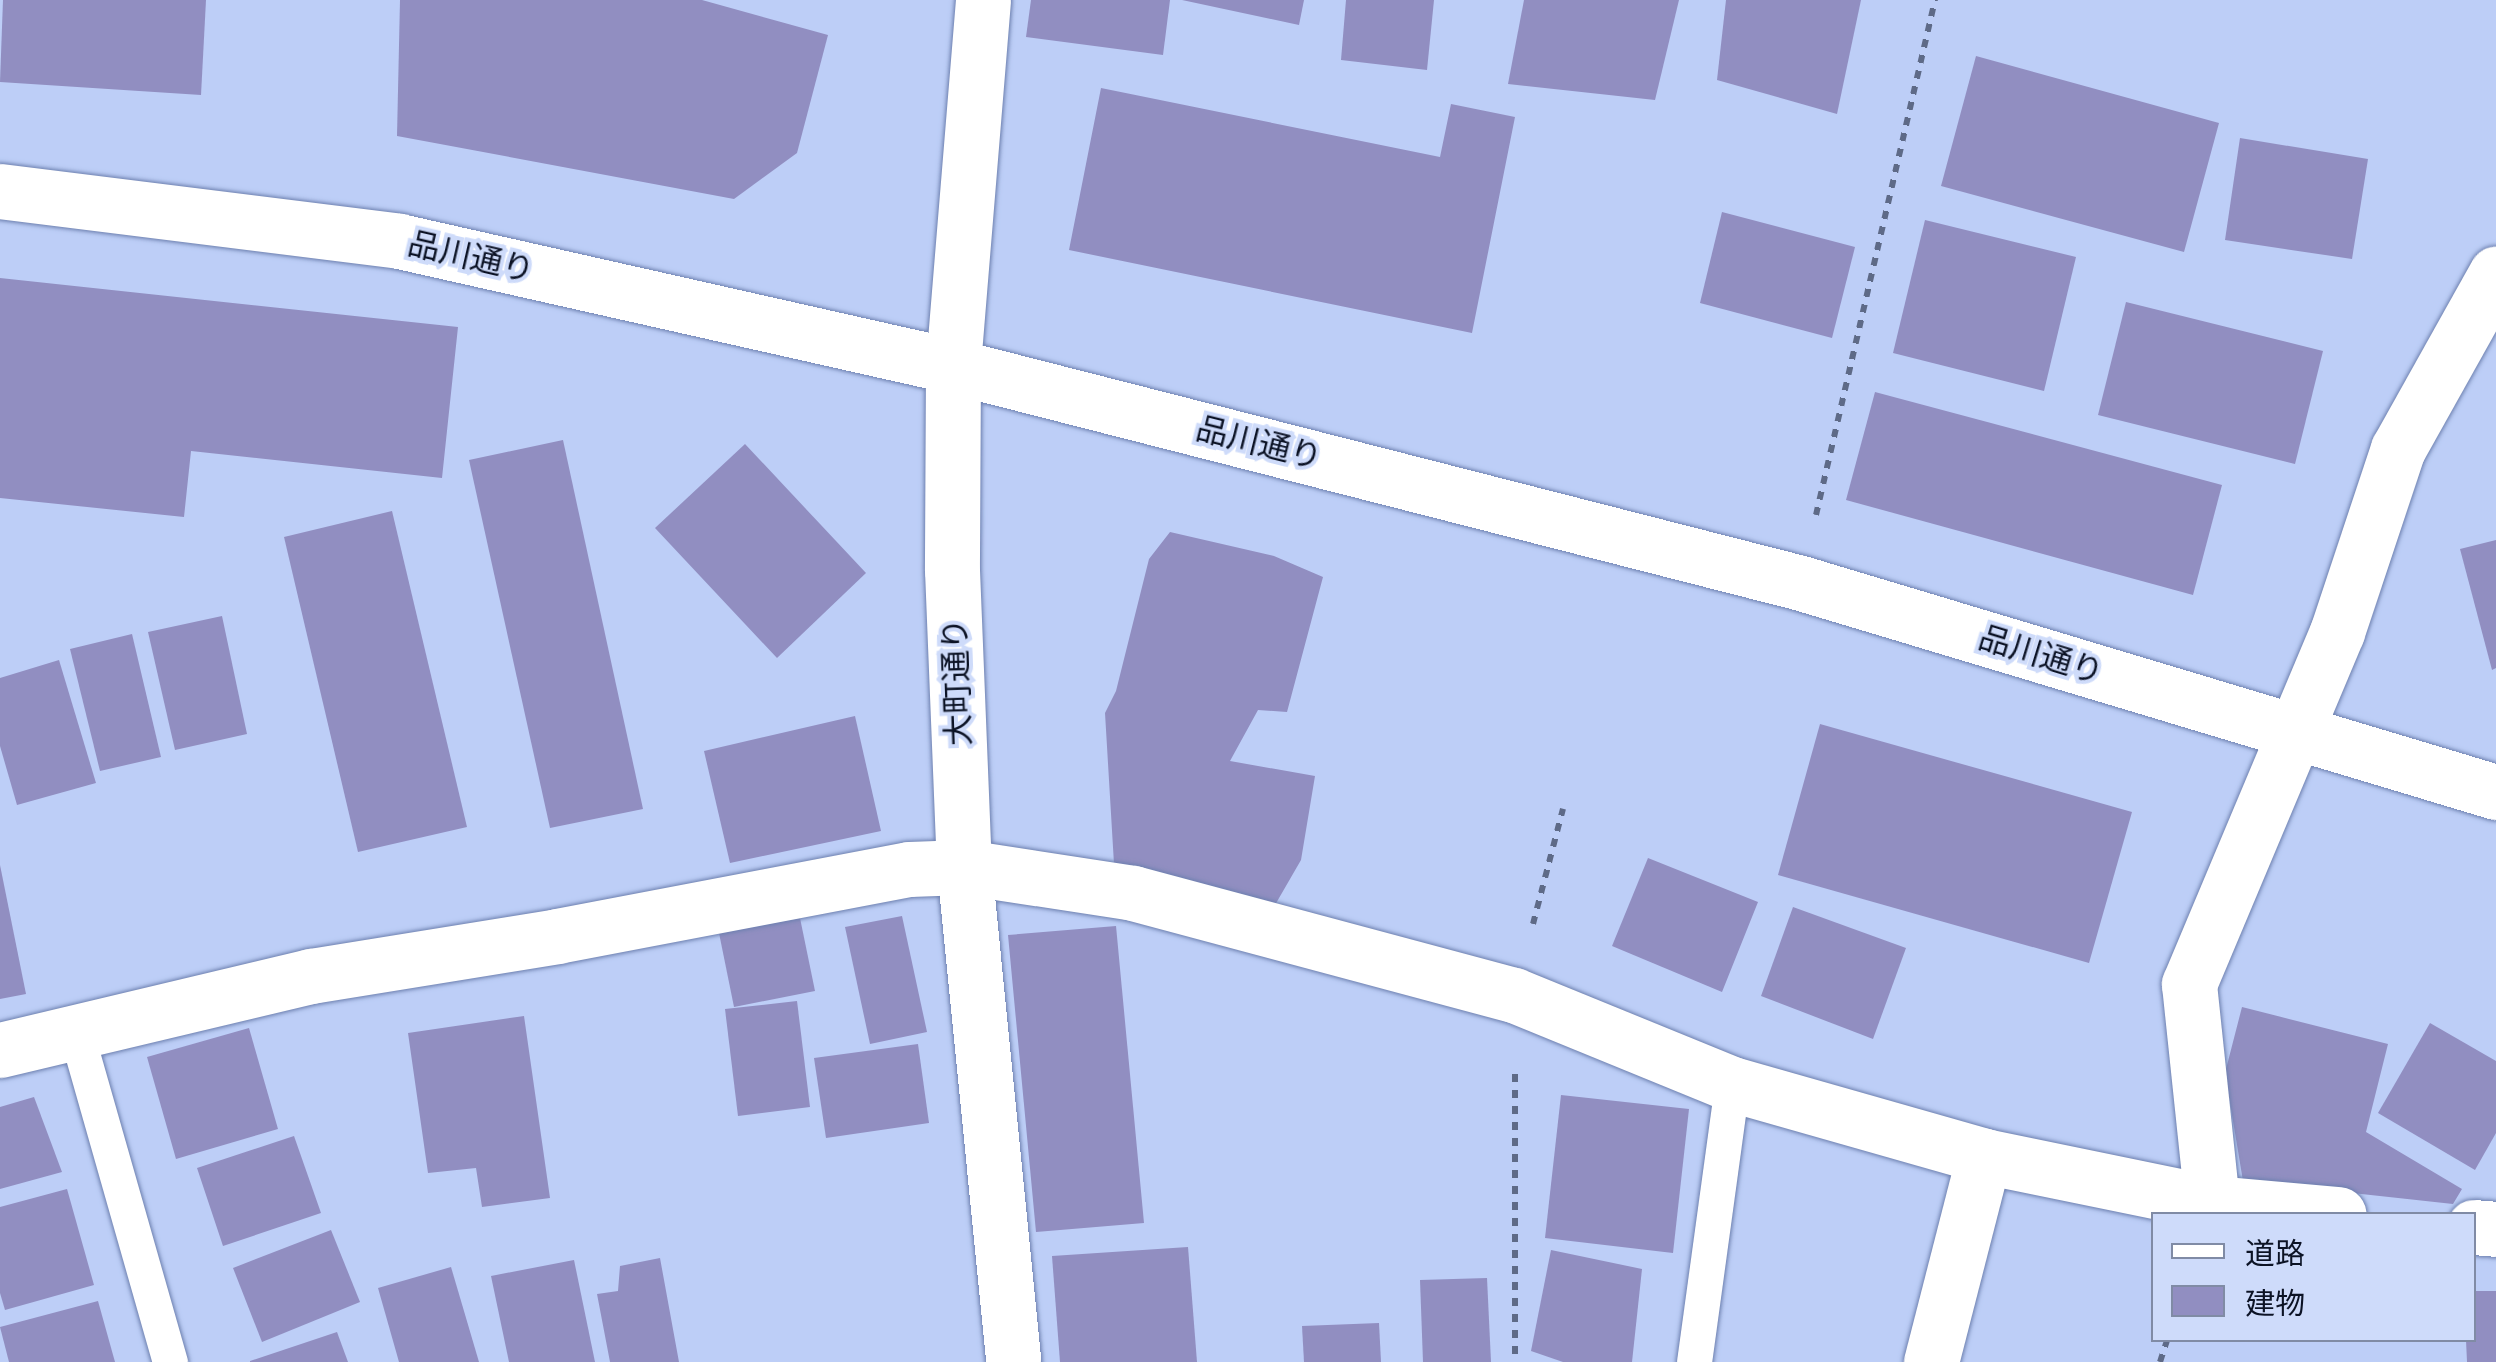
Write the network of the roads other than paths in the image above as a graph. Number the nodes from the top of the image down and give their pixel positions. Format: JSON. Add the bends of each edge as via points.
{"nodes":[{"id":1,"x":983,"y":0,"type":"edge"},
{"id":2,"x":0,"y":191,"type":"edge"},
{"id":3,"x":2496,"y":274,"type":"edge"},
{"id":4,"x":952,"y":366,"type":"junction"},
{"id":5,"x":2294,"y":731,"type":"junction"},
{"id":6,"x":2496,"y":792,"type":"edge"},
{"id":7,"x":964,"y":867,"type":"junction"},
{"id":8,"x":76,"y":1032,"type":"junction"},
{"id":9,"x":0,"y":1050,"type":"edge"},
{"id":10,"x":1732,"y":1084,"type":"junction"},
{"id":11,"x":1984,"y":1156,"type":"junction"},
{"id":12,"x":2212,"y":1203,"type":"junction"},
{"id":13,"x":2316,"y":1212,"type":"edge"},
{"id":14,"x":170,"y":1362,"type":"edge"},
{"id":15,"x":1013,"y":1362,"type":"edge"},
{"id":16,"x":1694,"y":1362,"type":"edge"},
{"id":17,"x":1931,"y":1362,"type":"edge"}],
"edges":[{"from":1,"to":4,"type":"street","name":"大町通り"},
{"from":2,"to":4,"type":"street","name":"品川通り","via":[[399,240]]},
{"from":3,"to":5,"type":"street","via":[[2398,450],[2337,632]]},
{"from":4,"to":5,"type":"street","name":"品川通り","via":[[1801,583]]},
{"from":4,"to":7,"type":"street","name":"大町通り"},
{"from":5,"to":6,"type":"street","name":"品川通り"},
{"from":5,"to":12,"type":"street","via":[[2189,984]]},
{"from":7,"to":8,"type":"street","via":[[908,870],[311,976]]},
{"from":7,"to":10,"type":"street","via":[[1133,893],[1514,995]]},
{"from":7,"to":15,"type":"street","name":"大町通り"},
{"from":8,"to":9,"type":"street"},
{"from":8,"to":14,"type":"lane"},
{"from":10,"to":11,"type":"street"},
{"from":10,"to":16,"type":"lane"},
{"from":11,"to":12,"type":"street"},
{"from":11,"to":17,"type":"street"},
{"from":12,"to":13,"type":"street"}]}
